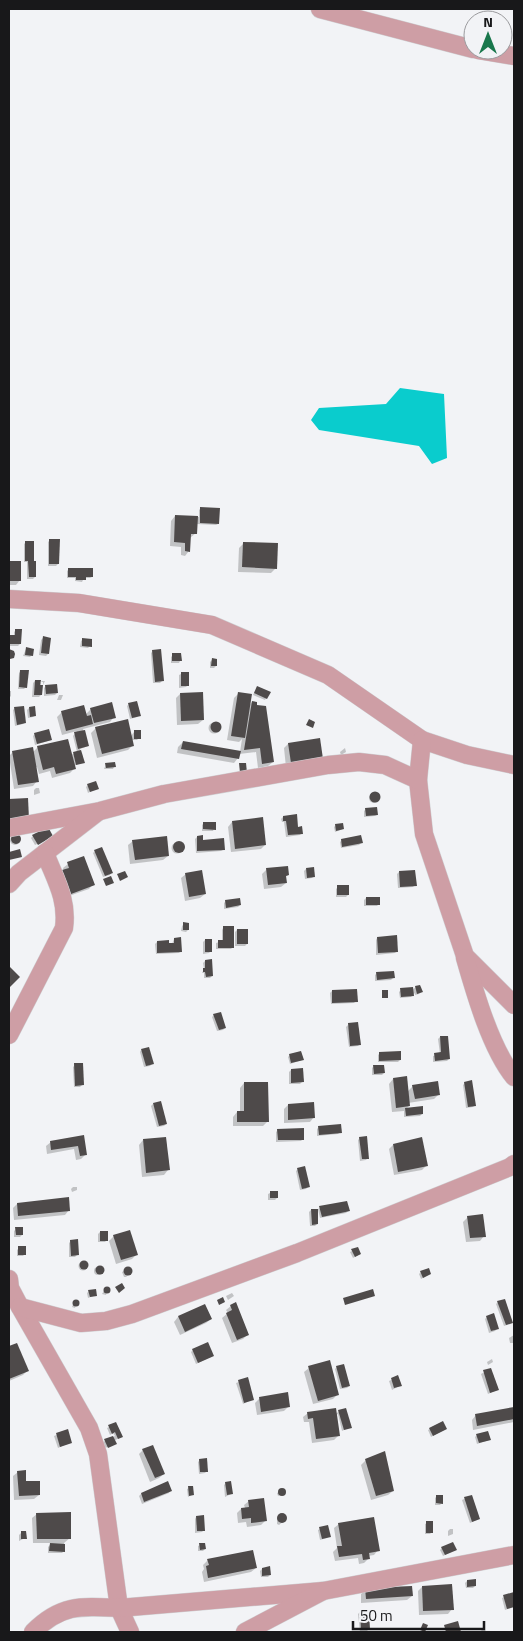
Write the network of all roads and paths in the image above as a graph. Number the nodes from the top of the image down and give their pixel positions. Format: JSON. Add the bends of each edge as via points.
{"nodes":[{"id":1,"x":320,"y":9,"type":"edge"},
{"id":2,"x":463,"y":46,"type":"edge"},
{"id":3,"x":9,"y":599,"type":"edge"},
{"id":4,"x":422,"y":740,"type":"junction"},
{"id":5,"x":514,"y":765,"type":"edge"},
{"id":6,"x":418,"y":780,"type":"junction"},
{"id":7,"x":100,"y":811,"type":"junction"},
{"id":8,"x":9,"y":828,"type":"edge"},
{"id":9,"x":45,"y":853,"type":"junction"},
{"id":10,"x":9,"y":884,"type":"edge"},
{"id":11,"x":465,"y":956,"type":"junction"},
{"id":12,"x":514,"y":1005,"type":"edge"},
{"id":13,"x":9,"y":1035,"type":"edge"},
{"id":14,"x":514,"y":1077,"type":"edge"},
{"id":15,"x":514,"y":1164,"type":"edge"},
{"id":16,"x":9,"y":1285,"type":"edge"},
{"id":17,"x":20,"y":1307,"type":"junction"},
{"id":18,"x":514,"y":1556,"type":"edge"},
{"id":19,"x":323,"y":1591,"type":"junction"},
{"id":20,"x":119,"y":1608,"type":"junction"},
{"id":21,"x":33,"y":1632,"type":"edge"},
{"id":22,"x":130,"y":1632,"type":"edge"},
{"id":23,"x":245,"y":1632,"type":"edge"}],
"edges":[{"from":1,"to":2,"type":"street"},
{"from":3,"to":4,"type":"street","via":[[79,603],[212,624],[328,676]]},
{"from":4,"to":5,"type":"street","via":[[467,755]]},
{"from":4,"to":6,"type":"street"},
{"from":6,"to":7,"type":"street","via":[[385,765],[359,762],[328,765],[164,794]]},
{"from":6,"to":11,"type":"street","via":[[424,834]]},
{"from":7,"to":8,"type":"street"},
{"from":7,"to":9,"type":"street"},
{"from":9,"to":10,"type":"street"},
{"from":9,"to":13,"type":"street","via":[[65,902],[64,928]]},
{"from":11,"to":12,"type":"street"},
{"from":11,"to":14,"type":"street","via":[[478,1001],[500,1054]]},
{"from":15,"to":17,"type":"street","via":[[297,1253],[132,1314],[81,1323]]},
{"from":16,"to":17,"type":"street"},
{"from":17,"to":20,"type":"street","via":[[89,1428],[98,1454]]},
{"from":18,"to":19,"type":"street"},
{"from":19,"to":20,"type":"street"},
{"from":19,"to":23,"type":"street"},
{"from":20,"to":21,"type":"street","via":[[85,1606],[65,1609]]},
{"from":20,"to":22,"type":"street"}]}
